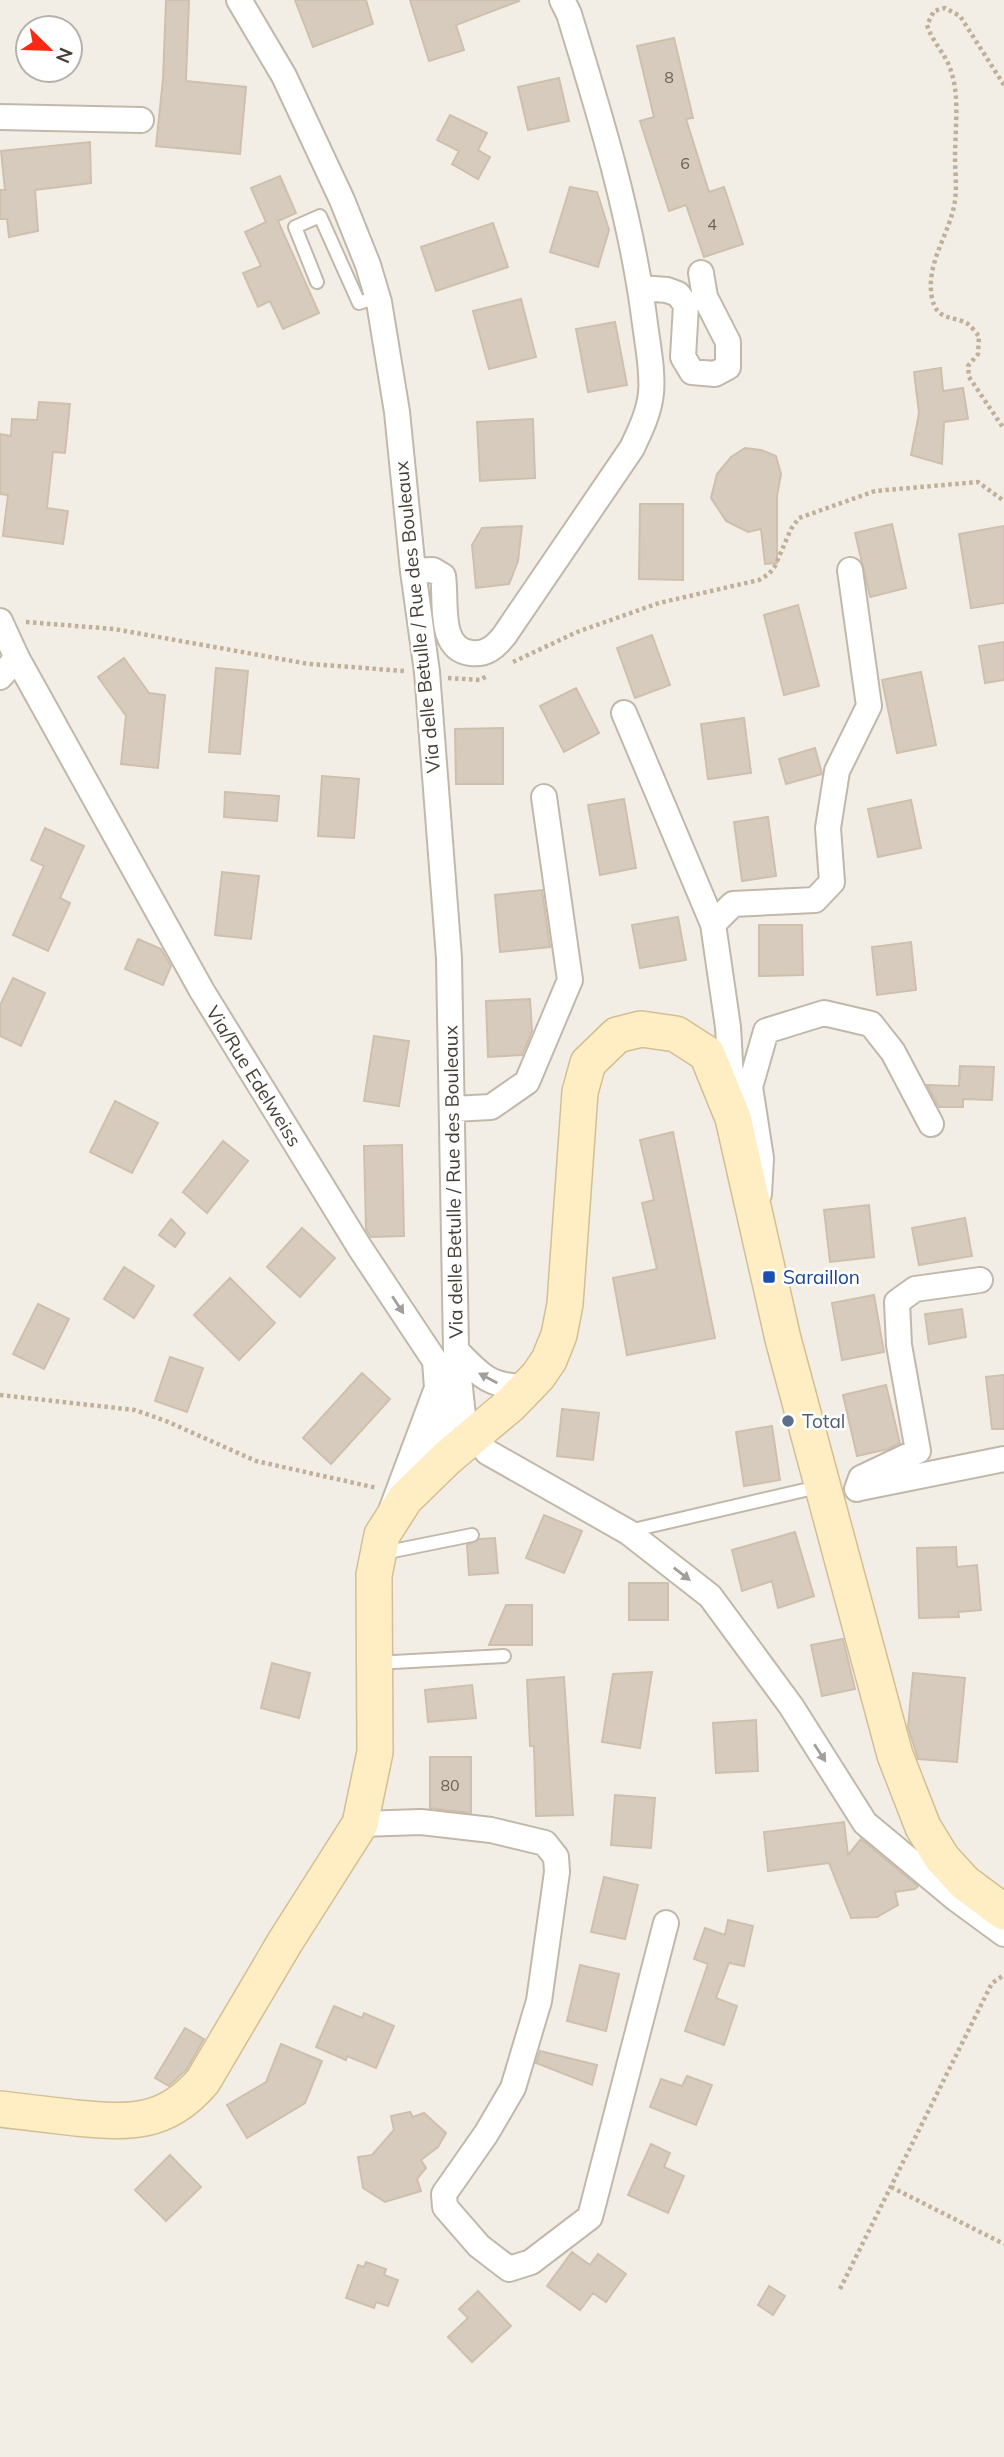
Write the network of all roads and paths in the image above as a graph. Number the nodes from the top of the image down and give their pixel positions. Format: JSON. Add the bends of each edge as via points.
{"nodes":[{"id":1,"x":239,"y":0,"type":"edge"},
{"id":2,"x":562,"y":0,"type":"edge"},
{"id":3,"x":1004,"y":85,"type":"edge"},
{"id":4,"x":0,"y":117,"type":"edge"},
{"id":5,"x":141,"y":120,"type":"dead end"},
{"id":6,"x":701,"y":273,"type":"dead end"},
{"id":7,"x":317,"y":282,"type":"dead end"},
{"id":8,"x":641,"y":288,"type":"junction"},
{"id":9,"x":377,"y":296,"type":"junction"},
{"id":10,"x":1004,"y":429,"type":"edge"},
{"id":11,"x":1004,"y":501,"type":"edge"},
{"id":12,"x":850,"y":570,"type":"dead end"},
{"id":13,"x":412,"y":571,"type":"junction"},
{"id":14,"x":0,"y":621,"type":"edge"},
{"id":15,"x":25,"y":622,"type":"dead end"},
{"id":16,"x":17,"y":658,"type":"junction"},
{"id":17,"x":506,"y":666,"type":"dead end"},
{"id":18,"x":497,"y":671,"type":"dead end"},
{"id":19,"x":427,"y":672,"type":"junction"},
{"id":20,"x":0,"y":677,"type":"edge"},
{"id":21,"x":624,"y":713,"type":"dead end"},
{"id":22,"x":544,"y":797,"type":"dead end"},
{"id":23,"x":713,"y":924,"type":"junction"},
{"id":24,"x":453,"y":1109,"type":"junction"},
{"id":25,"x":733,"y":1118,"type":"junction"},
{"id":26,"x":931,"y":1124,"type":"dead end"},
{"id":27,"x":757,"y":1223,"type":"junction"},
{"id":28,"x":980,"y":1280,"type":"dead end"},
{"id":29,"x":456,"y":1350,"type":"junction"},
{"id":30,"x":528,"y":1387,"type":"junction"},
{"id":31,"x":0,"y":1395,"type":"edge"},
{"id":32,"x":474,"y":1435,"type":"junction"},
{"id":33,"x":1004,"y":1459,"type":"edge"},
{"id":34,"x":427,"y":1478,"type":"junction"},
{"id":35,"x":388,"y":1490,"type":"dead end"},
{"id":36,"x":835,"y":1491,"type":"junction"},
{"id":37,"x":628,"y":1532,"type":"junction"},
{"id":38,"x":472,"y":1535,"type":"dead end"},
{"id":39,"x":380,"y":1544,"type":"junction"},
{"id":40,"x":505,"y":1656,"type":"dead end"},
{"id":41,"x":375,"y":1663,"type":"junction"},
{"id":42,"x":360,"y":1824,"type":"junction"},
{"id":43,"x":1004,"y":1912,"type":"edge"},
{"id":44,"x":666,"y":1923,"type":"dead end"},
{"id":45,"x":1004,"y":1934,"type":"edge"},
{"id":46,"x":1004,"y":1975,"type":"edge"},
{"id":47,"x":0,"y":2109,"type":"edge"},
{"id":48,"x":891,"y":2187,"type":"junction"},
{"id":49,"x":1004,"y":2244,"type":"edge"},
{"id":50,"x":840,"y":2289,"type":"dead end"}],
"edges":[{"from":1,"to":9,"type":"street","name":"Via delle Betulle / Rue des Bouleaux","via":[[284,76],[342,200]]},
{"from":2,"to":8,"type":"street","via":[[604,127]]},
{"from":3,"to":10,"type":"path","via":[[960,16],[945,8],[934,11],[927,24],[930,36],[943,50],[952,73],[955,201],[937,254],[932,299],[939,313],[968,324],[979,336],[978,354],[968,366],[969,377]]},
{"from":4,"to":5,"type":"street"},
{"from":6,"to":8,"type":"street","via":[[705,297],[729,342],[728,367],[715,374],[692,372],[683,357],[686,305],[678,294]]},
{"from":7,"to":9,"type":"lane","via":[[295,227],[320,216],[359,303]]},
{"from":8,"to":13,"type":"street","via":[[652,376],[644,424],[632,449],[494,648],[479,654],[464,652],[453,644],[446,628],[443,576],[433,570]]},
{"from":9,"to":13,"type":"street","name":"Via delle Betulle / Rue des Bouleaux","via":[[397,412]]},
{"from":11,"to":17,"type":"path","via":[[978,482],[875,491],[799,518],[775,566],[758,580],[659,603],[577,632]]},
{"from":12,"to":23,"type":"street","via":[[869,706],[837,771],[828,828],[832,882],[815,901],[733,904]]},
{"from":13,"to":19,"type":"street","name":"Via delle Betulle / Rue des Bouleaux"},
{"from":14,"to":16,"type":"street","name":"Via/Rue Edelweiss"},
{"from":15,"to":19,"type":"path","via":[[114,629],[309,664]]},
{"from":16,"to":20,"type":"street"},
{"from":16,"to":39,"type":"street","name":"Via/Rue Edelweiss","one_way":true,"via":[[202,991],[435,1361],[437,1388]]},
{"from":18,"to":19,"type":"path","via":[[480,680]]},
{"from":19,"to":24,"type":"street","name":"Via delle Betulle / Rue des Bouleaux","via":[[449,958]]},
{"from":21,"to":23,"type":"street"},
{"from":22,"to":24,"type":"street","via":[[570,980],[527,1082],[491,1107]]},
{"from":23,"to":25,"type":"street","via":[[728,1027]]},
{"from":24,"to":29,"type":"street","name":"Via delle Betulle / Rue des Bouleaux"},
{"from":25,"to":27,"type":"main road"},
{"from":25,"to":30,"type":"main road","via":[[707,1054],[676,1034],[641,1030],[617,1035],[587,1063],[580,1093],[565,1304],[550,1360]]},
{"from":26,"to":27,"type":"street","via":[[893,1052],[871,1024],[824,1013],[766,1031],[750,1087],[761,1158]]},
{"from":27,"to":36,"type":"main road","via":[[783,1339]]},
{"from":28,"to":36,"type":"street","via":[[915,1289],[897,1303],[899,1345],[918,1451]]},
{"from":30,"to":29,"type":"street","one_way":true,"via":[[506,1387],[479,1374]]},
{"from":29,"to":32,"type":"street","via":[[463,1416]]},
{"from":29,"to":34,"type":"street","via":[[442,1435]]},
{"from":30,"to":32,"type":"main road"},
{"from":31,"to":35,"type":"path","via":[[135,1410],[256,1461]]},
{"from":32,"to":34,"type":"main road"},
{"from":32,"to":37,"type":"street","via":[[487,1452]]},
{"from":33,"to":36,"type":"street"},
{"from":34,"to":39,"type":"main road","via":[[405,1499]]},
{"from":36,"to":37,"type":"lane"},
{"from":36,"to":43,"type":"main road","via":[[895,1755],[923,1827],[965,1883]]},
{"from":37,"to":45,"type":"street","one_way":true,"via":[[710,1596],[791,1706],[866,1823]]},
{"from":38,"to":39,"type":"lane"},
{"from":39,"to":41,"type":"main road","via":[[374,1575]]},
{"from":40,"to":41,"type":"lane"},
{"from":41,"to":42,"type":"main road","via":[[375,1752]]},
{"from":42,"to":44,"type":"street","via":[[421,1822],[491,1830],[545,1843],[556,1857],[539,2001],[513,2088],[444,2194],[445,2207],[479,2246],[509,2269],[531,2262],[590,2217]]},
{"from":42,"to":47,"type":"main road","via":[[192,2095],[169,2111],[128,2122]]},
{"from":46,"to":48,"type":"path","via":[[992,1983]]},
{"from":48,"to":49,"type":"path"},
{"from":48,"to":50,"type":"path"}]}
